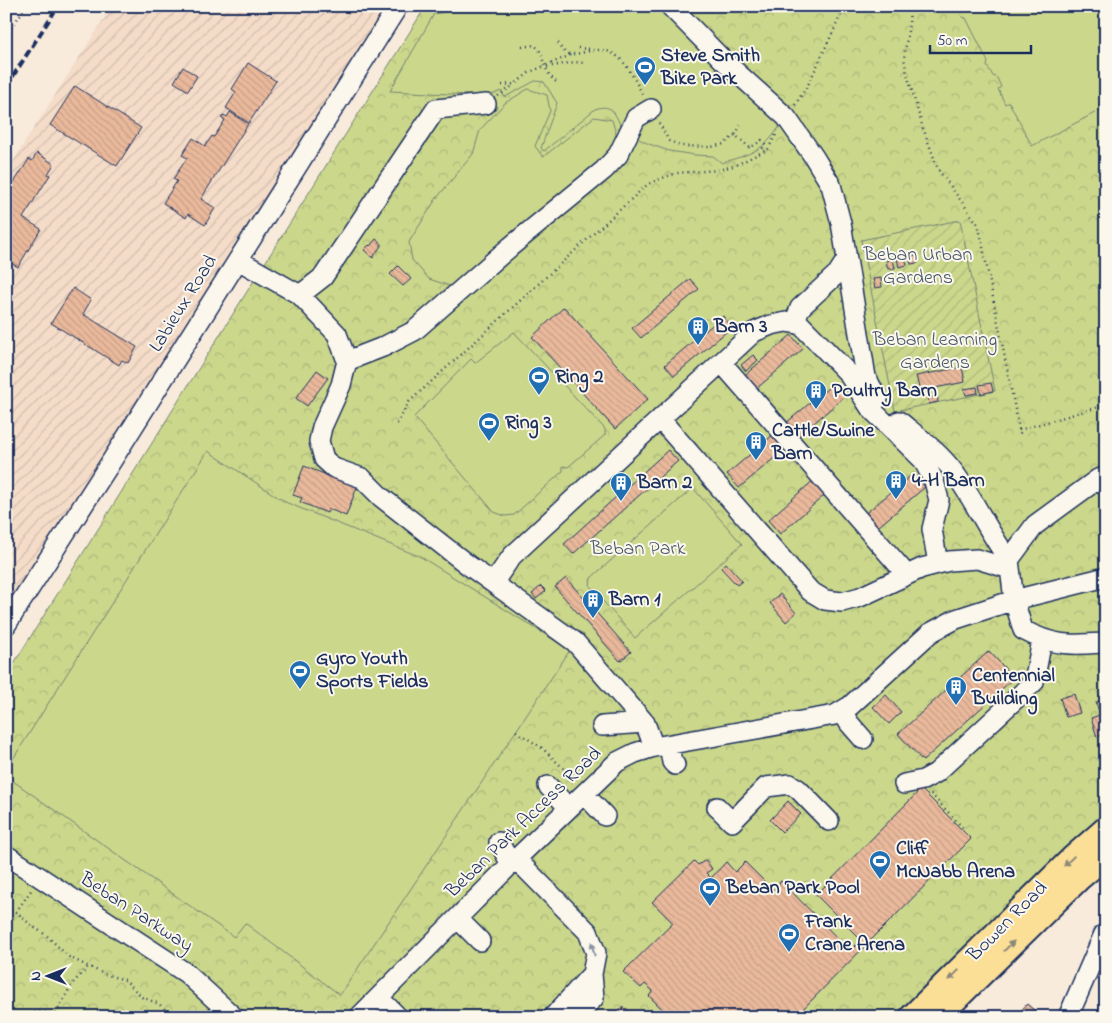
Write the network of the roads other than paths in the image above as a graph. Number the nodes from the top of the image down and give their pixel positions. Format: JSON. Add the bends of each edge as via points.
{"nodes":[{"id":1,"x":398,"y":6,"type":"edge"},
{"id":2,"x":670,"y":6,"type":"edge"},
{"id":3,"x":486,"y":104,"type":"road end"},
{"id":4,"x":650,"y":109,"type":"dead end"},
{"id":5,"x":847,"y":259,"type":"junction"},
{"id":6,"x":238,"y":260,"type":"junction"},
{"id":7,"x":300,"y":296,"type":"junction"},
{"id":8,"x":794,"y":323,"type":"junction"},
{"id":9,"x":346,"y":361,"type":"junction"},
{"id":10,"x":721,"y":362,"type":"junction"},
{"id":11,"x":660,"y":418,"type":"junction"},
{"id":12,"x":1106,"y":477,"type":"edge"},
{"id":13,"x":938,"y":564,"type":"junction"},
{"id":14,"x":1009,"y":564,"type":"junction"},
{"id":15,"x":907,"y":575,"type":"junction"},
{"id":16,"x":1106,"y":577,"type":"edge"},
{"id":17,"x":493,"y":583,"type":"junction"},
{"id":18,"x":1014,"y":600,"type":"junction"},
{"id":19,"x":6,"y":626,"type":"edge"},
{"id":20,"x":1042,"y":640,"type":"junction"},
{"id":21,"x":1106,"y":643,"type":"edge"},
{"id":22,"x":842,"y":711,"type":"junction"},
{"id":23,"x":645,"y":723,"type":"junction"},
{"id":24,"x":602,"y":726,"type":"dead end"},
{"id":25,"x":863,"y":738,"type":"dead end"},
{"id":26,"x":661,"y":746,"type":"junction"},
{"id":27,"x":675,"y":765,"type":"dead end"},
{"id":28,"x":904,"y":784,"type":"dead end"},
{"id":29,"x":548,"y":786,"type":"dead end"},
{"id":30,"x":584,"y":794,"type":"junction"},
{"id":31,"x":569,"y":808,"type":"junction"},
{"id":32,"x":717,"y":808,"type":"dead end"},
{"id":33,"x":605,"y":816,"type":"dead end"},
{"id":34,"x":828,"y":821,"type":"dead end"},
{"id":35,"x":1106,"y":829,"type":"edge"},
{"id":36,"x":499,"y":842,"type":"dead end"},
{"id":37,"x":6,"y":855,"type":"edge"},
{"id":38,"x":1106,"y":855,"type":"edge"},
{"id":39,"x":516,"y":859,"type":"junction"},
{"id":40,"x":458,"y":919,"type":"junction"},
{"id":41,"x":1106,"y":933,"type":"edge"},
{"id":42,"x":480,"y":940,"type":"dead end"},
{"id":43,"x":592,"y":974,"type":"junction"},
{"id":44,"x":379,"y":998,"type":"junction"},
{"id":45,"x":234,"y":1017,"type":"edge"},
{"id":46,"x":359,"y":1017,"type":"edge"},
{"id":47,"x":398,"y":1017,"type":"edge"},
{"id":48,"x":553,"y":1017,"type":"edge"},
{"id":49,"x":576,"y":1017,"type":"edge"},
{"id":50,"x":912,"y":1017,"type":"edge"},
{"id":51,"x":937,"y":1017,"type":"edge"},
{"id":52,"x":1068,"y":1017,"type":"edge"}],
"edges":[{"from":1,"to":6,"type":"street","name":"Labieux Road"},
{"from":2,"to":5,"type":"street","via":[[786,117],[814,156],[831,185]]},
{"from":3,"to":7,"type":"street","via":[[436,109],[323,277]]},
{"from":4,"to":9,"type":"street","via":[[636,118],[618,156],[604,170],[414,331]]},
{"from":5,"to":8,"type":"street","via":[[838,273],[800,308]]},
{"from":5,"to":14,"type":"street","via":[[864,368],[874,393],[888,411],[952,470]]},
{"from":6,"to":7,"type":"street"},
{"from":6,"to":19,"type":"street","name":"Labieux Road"},
{"from":7,"to":9,"type":"street","via":[[337,334]]},
{"from":8,"to":10,"type":"street","via":[[786,322],[754,332]]},
{"from":8,"to":13,"type":"street","via":[[800,324],[836,360],[871,410],[922,460],[934,481],[939,500],[932,529]]},
{"from":9,"to":17,"type":"street","via":[[341,385],[322,427],[319,441],[324,459],[334,468],[362,478],[381,497]]},
{"from":10,"to":11,"type":"street"},
{"from":10,"to":15,"type":"street"},
{"from":11,"to":15,"type":"street","via":[[810,591],[824,600],[842,602],[860,597]]},
{"from":11,"to":17,"type":"street","via":[[512,556]]},
{"from":12,"to":14,"type":"street","via":[[1098,479],[1035,525]]},
{"from":13,"to":14,"type":"street","via":[[977,559]]},
{"from":13,"to":15,"type":"street"},
{"from":14,"to":18,"type":"street"},
{"from":16,"to":18,"type":"street","name":"Beban Park Access Road"},
{"from":17,"to":23,"type":"street","via":[[575,642]]},
{"from":18,"to":20,"type":"street","via":[[1023,630]]},
{"from":18,"to":22,"type":"street","name":"Beban Park Access Road","via":[[956,619],[930,633]]},
{"from":20,"to":21,"type":"street","via":[[1070,645]]},
{"from":20,"to":28,"type":"street","via":[[1034,682],[936,773]]},
{"from":22,"to":25,"type":"street"},
{"from":22,"to":26,"type":"street","name":"Beban Park Access Road","via":[[835,716]]},
{"from":23,"to":24,"type":"street"},
{"from":23,"to":26,"type":"street"},
{"from":26,"to":27,"type":"street"},
{"from":26,"to":30,"type":"street","name":"Beban Park Access Road","via":[[617,762]]},
{"from":29,"to":31,"type":"street"},
{"from":30,"to":31,"type":"street","name":"Beban Park Access Road"},
{"from":30,"to":33,"type":"street"},
{"from":31,"to":39,"type":"street","name":"Beban Park Access Road"},
{"from":32,"to":34,"type":"street","via":[[732,822],[766,787],[790,784]]},
{"from":35,"to":50,"type":"main road","name":"Bowen Road","one_way":true},
{"from":36,"to":39,"type":"street","via":[[508,859]]},
{"from":37,"to":45,"type":"street","name":"Beban Parkway","via":[[186,973]]},
{"from":51,"to":38,"type":"main road","name":"Bowen Road","one_way":true},
{"from":39,"to":40,"type":"street","name":"Beban Park Access Road"},
{"from":43,"to":39,"type":"street","one_way":true,"via":[[596,953],[588,932]]},
{"from":40,"to":42,"type":"street"},
{"from":40,"to":44,"type":"street","name":"Beban Park Access Road"},
{"from":41,"to":52,"type":"street"},
{"from":43,"to":48,"type":"street"},
{"from":43,"to":49,"type":"street","via":[[594,998]]},
{"from":44,"to":46,"type":"street","name":"Beban Park Access Road"},
{"from":44,"to":47,"type":"street"}]}
